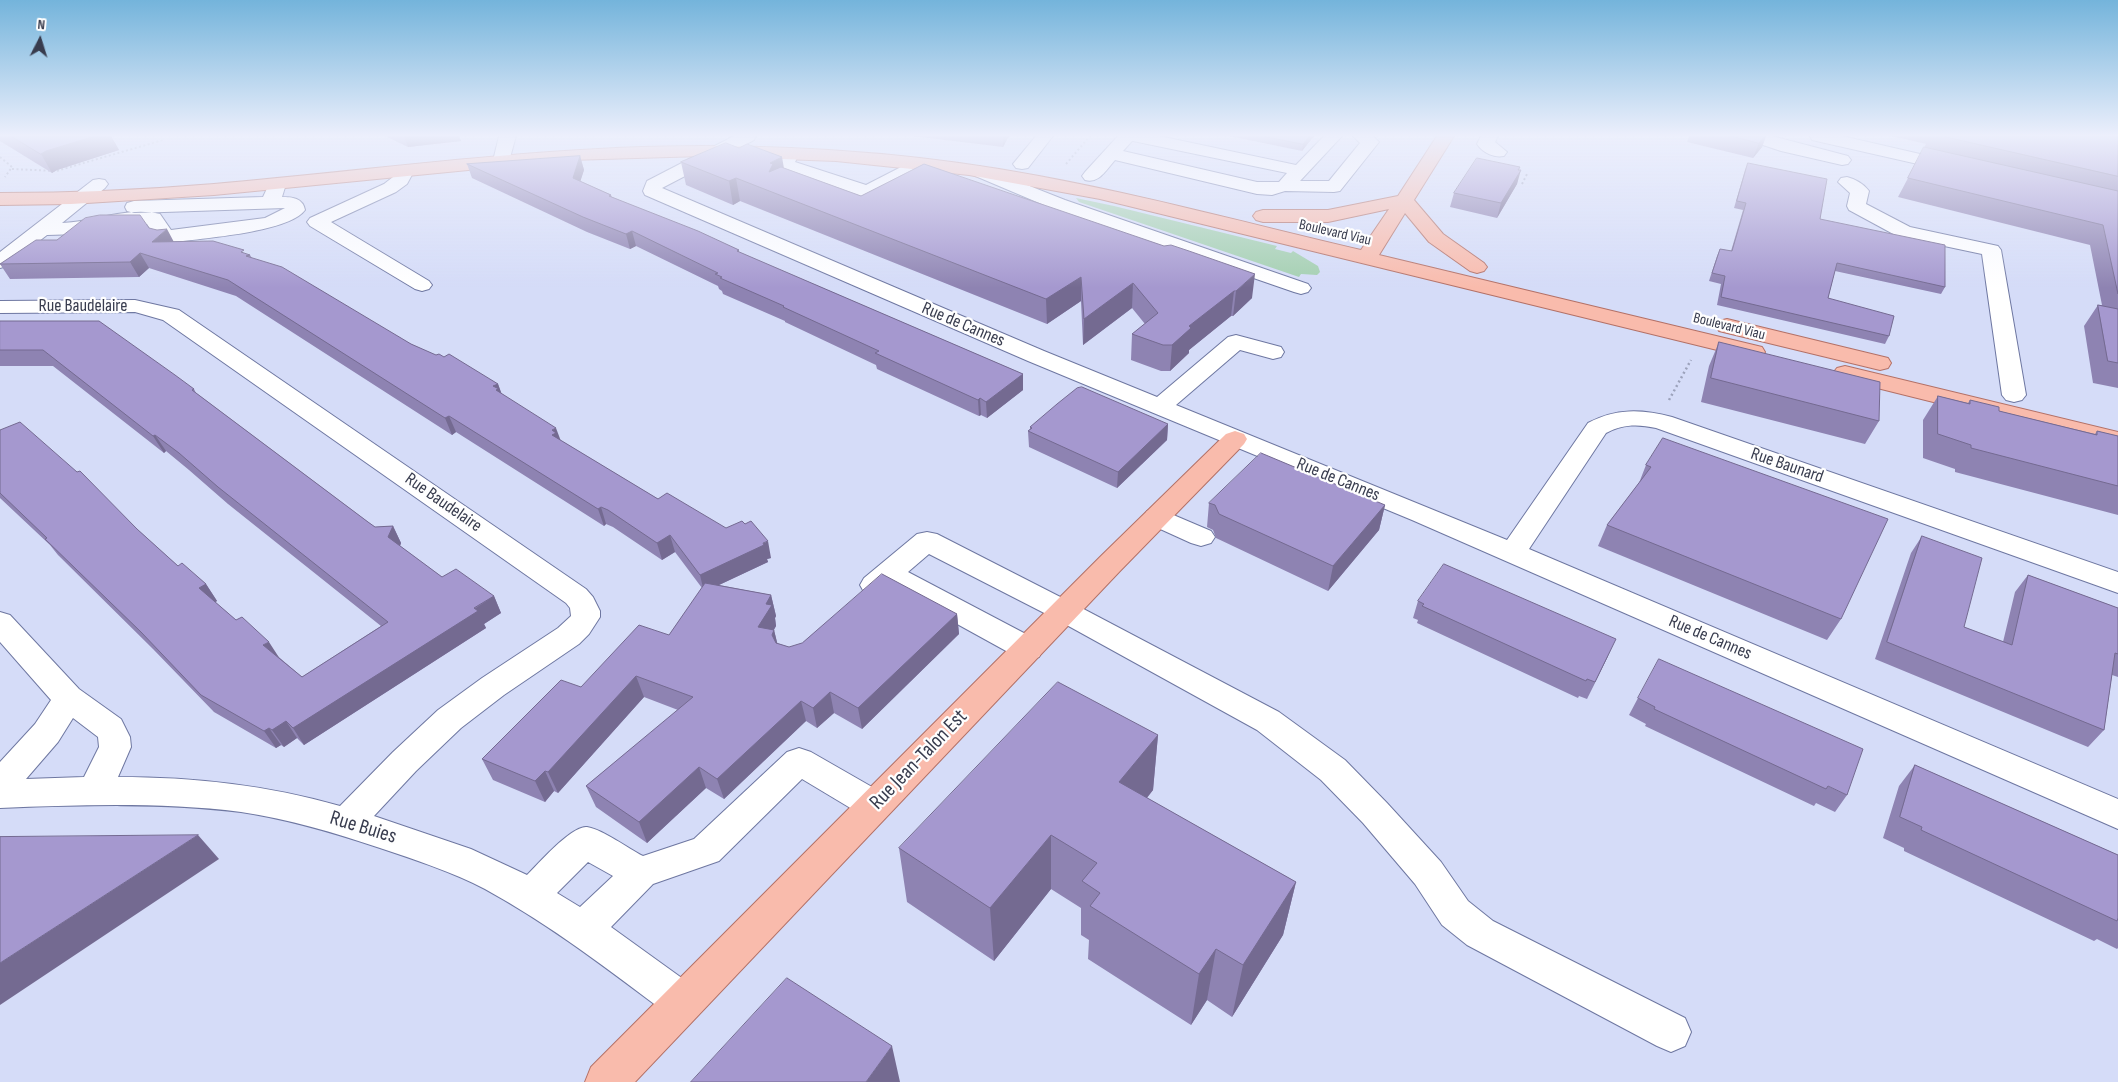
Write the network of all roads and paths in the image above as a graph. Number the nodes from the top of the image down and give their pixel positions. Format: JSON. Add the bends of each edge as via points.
{"nodes":[{"id":1,"x":44,"y":186,"type":"edge"},
{"id":2,"x":92,"y":186,"type":"edge"},
{"id":3,"x":311,"y":186,"type":"edge"},
{"id":4,"x":392,"y":186,"type":"edge"},
{"id":5,"x":653,"y":186,"type":"edge"},
{"id":6,"x":850,"y":186,"type":"edge"},
{"id":7,"x":878,"y":186,"type":"edge"},
{"id":8,"x":1016,"y":186,"type":"edge"},
{"id":9,"x":1077,"y":186,"type":"edge"},
{"id":10,"x":1104,"y":186,"type":"edge"},
{"id":11,"x":1107,"y":186,"type":"edge"},
{"id":12,"x":1251,"y":186,"type":"edge"},
{"id":13,"x":1283,"y":186,"type":"edge"},
{"id":14,"x":1309,"y":186,"type":"edge"},
{"id":15,"x":1334,"y":186,"type":"edge"},
{"id":16,"x":1413,"y":186,"type":"edge"},
{"id":17,"x":1853,"y":186,"type":"edge"},
{"id":18,"x":78,"y":191,"type":"junction"},
{"id":19,"x":274,"y":193,"type":"junction"},
{"id":20,"x":56,"y":198,"type":"junction"},
{"id":21,"x":0,"y":199,"type":"edge"},
{"id":22,"x":1404,"y":200,"type":"junction"},
{"id":23,"x":1058,"y":204,"type":"junction"},
{"id":24,"x":168,"y":205,"type":"junction"},
{"id":25,"x":133,"y":207,"type":"junction"},
{"id":26,"x":293,"y":213,"type":"junction"},
{"id":27,"x":1263,"y":216,"type":"junction"},
{"id":28,"x":153,"y":218,"type":"junction"},
{"id":29,"x":317,"y":222,"type":"junction"},
{"id":30,"x":42,"y":229,"type":"junction"},
{"id":31,"x":0,"y":240,"type":"edge"},
{"id":32,"x":1372,"y":250,"type":"junction"},
{"id":33,"x":0,"y":262,"type":"edge"},
{"id":34,"x":1477,"y":266,"type":"junction"},
{"id":35,"x":422,"y":285,"type":"dead end"},
{"id":36,"x":1301,"y":288,"type":"dead end"},
{"id":37,"x":0,"y":307,"type":"edge"},
{"id":38,"x":1272,"y":352,"type":"dead end"},
{"id":39,"x":1693,"y":357,"type":"dead end"},
{"id":40,"x":2014,"y":395,"type":"junction"},
{"id":41,"x":1159,"y":407,"type":"junction"},
{"id":42,"x":1664,"y":408,"type":"dead end"},
{"id":43,"x":2118,"y":420,"type":"edge"},
{"id":44,"x":1235,"y":439,"type":"junction"},
{"id":45,"x":2118,"y":440,"type":"edge"},
{"id":46,"x":1157,"y":517,"type":"junction"},
{"id":47,"x":1202,"y":538,"type":"dead end"},
{"id":48,"x":1512,"y":553,"type":"junction"},
{"id":49,"x":888,"y":574,"type":"junction"},
{"id":50,"x":2118,"y":583,"type":"edge"},
{"id":51,"x":852,"y":605,"type":"edge"},
{"id":52,"x":1064,"y":611,"type":"junction"},
{"id":53,"x":0,"y":623,"type":"edge"},
{"id":54,"x":1028,"y":649,"type":"junction"},
{"id":55,"x":68,"y":698,"type":"junction"},
{"id":56,"x":0,"y":784,"type":"edge"},
{"id":57,"x":95,"y":791,"type":"junction"},
{"id":58,"x":0,"y":794,"type":"edge"},
{"id":59,"x":874,"y":806,"type":"junction"},
{"id":60,"x":2118,"y":814,"type":"edge"},
{"id":61,"x":347,"y":822,"type":"junction"},
{"id":62,"x":640,"y":873,"type":"junction"},
{"id":63,"x":530,"y":896,"type":"junction"},
{"id":64,"x":583,"y":930,"type":"junction"},
{"id":65,"x":683,"y":1002,"type":"junction"},
{"id":66,"x":1671,"y":1032,"type":"dead end"},
{"id":67,"x":606,"y":1082,"type":"edge"}],
"edges":[{"from":1,"to":18,"type":"main road","name":"Boulevard Viau"},
{"from":2,"to":18,"type":"street"},
{"from":3,"to":19,"type":"main road","name":"Boulevard Viau"},
{"from":4,"to":29,"type":"street"},
{"from":5,"to":41,"type":"street","name":"Rue de Cannes","via":[[652,191]]},
{"from":6,"to":7,"type":"street","via":[[867,192]]},
{"from":8,"to":23,"type":"street","name":"Boulevard Viau"},
{"from":9,"to":23,"type":"street","via":[[1062,191],[1054,198]]},
{"from":10,"to":32,"type":"main road","name":"Boulevard Viau"},
{"from":11,"to":27,"type":"main road","name":"Boulevard Viau"},
{"from":12,"to":13,"type":"street","via":[[1272,189]]},
{"from":14,"to":15,"type":"street"},
{"from":16,"to":22,"type":"main road"},
{"from":17,"to":40,"type":"street","via":[[1860,191],[1856,206],[1904,232],[1991,250]]},
{"from":18,"to":20,"type":"main road","name":"Boulevard Viau"},
{"from":18,"to":25,"type":"main road","name":"Boulevard Viau"},
{"from":18,"to":30,"type":"street"},
{"from":19,"to":24,"type":"street"},
{"from":19,"to":25,"type":"main road","name":"Boulevard Viau"},
{"from":19,"to":26,"type":"street","via":[[296,207]]},
{"from":20,"to":21,"type":"main road","name":"Boulevard Viau"},
{"from":20,"to":31,"type":"street"},
{"from":22,"to":27,"type":"main road","via":[[1328,216]]},
{"from":22,"to":32,"type":"main road"},
{"from":22,"to":34,"type":"main road","via":[[1436,238]]},
{"from":23,"to":36,"type":"street","name":"Boulevard Viau"},
{"from":24,"to":25,"type":"street"},
{"from":24,"to":28,"type":"street"},
{"from":25,"to":28,"type":"street"},
{"from":25,"to":30,"type":"street","via":[[80,228]]},
{"from":26,"to":28,"type":"street","via":[[268,222],[165,237]]},
{"from":26,"to":29,"type":"street","via":[[306,215]]},
{"from":27,"to":32,"type":"main road","name":"Boulevard Viau"},
{"from":29,"to":35,"type":"street"},
{"from":30,"to":33,"type":"street"},
{"from":32,"to":34,"type":"main road","name":"Boulevard Viau"},
{"from":32,"to":45,"type":"main road","name":"Boulevard Viau"},
{"from":34,"to":40,"type":"main road","name":"Boulevard Viau"},
{"from":37,"to":61,"type":"street","name":"Rue Baudelaire","via":[[135,306],[171,315],[583,603],[586,616],[575,630],[435,730]]},
{"from":38,"to":41,"type":"street","via":[[1236,342]]},
{"from":39,"to":42,"type":"path"},
{"from":40,"to":43,"type":"main road","name":"Boulevard Viau"},
{"from":41,"to":44,"type":"street","name":"Rue de Cannes"},
{"from":44,"to":46,"type":"main road","name":"Rue Jean-Talon Est"},
{"from":44,"to":48,"type":"street","name":"Rue de Cannes"},
{"from":46,"to":47,"type":"street"},
{"from":46,"to":52,"type":"main road","name":"Rue Jean-Talon Est"},
{"from":48,"to":50,"type":"street","name":"Rue Baunard","via":[[1597,428],[1626,417],[1662,422]]},
{"from":48,"to":60,"type":"street","name":"Rue de Cannes"},
{"from":49,"to":51,"type":"street"},
{"from":49,"to":52,"type":"street","via":[[927,541]]},
{"from":49,"to":54,"type":"street"},
{"from":52,"to":54,"type":"main road","name":"Rue Jean-Talon Est"},
{"from":52,"to":66,"type":"street","via":[[1268,721],[1297,742],[1333,770],[1376,813],[1428,873],[1455,913],[1480,933]]},
{"from":53,"to":55,"type":"street"},
{"from":54,"to":59,"type":"main road","name":"Rue Jean-Talon Est"},
{"from":55,"to":56,"type":"street","via":[[49,732]]},
{"from":55,"to":57,"type":"street","via":[[110,728],[114,737],[114,747]]},
{"from":57,"to":58,"type":"street","name":"Rue Buies"},
{"from":57,"to":61,"type":"street","name":"Rue Buies","via":[[236,798]]},
{"from":59,"to":62,"type":"street","via":[[799,761],[706,850]]},
{"from":59,"to":65,"type":"main road","name":"Rue Jean-Talon Est"},
{"from":61,"to":63,"type":"street","name":"Rue Buies","via":[[437,851],[480,869]]},
{"from":62,"to":63,"type":"street","via":[[585,842]]},
{"from":62,"to":64,"type":"street"},
{"from":63,"to":64,"type":"street","name":"Rue Buies"},
{"from":64,"to":65,"type":"street","name":"Rue Buies"},
{"from":65,"to":67,"type":"main road","name":"Rue Jean-Talon Est"}]}
